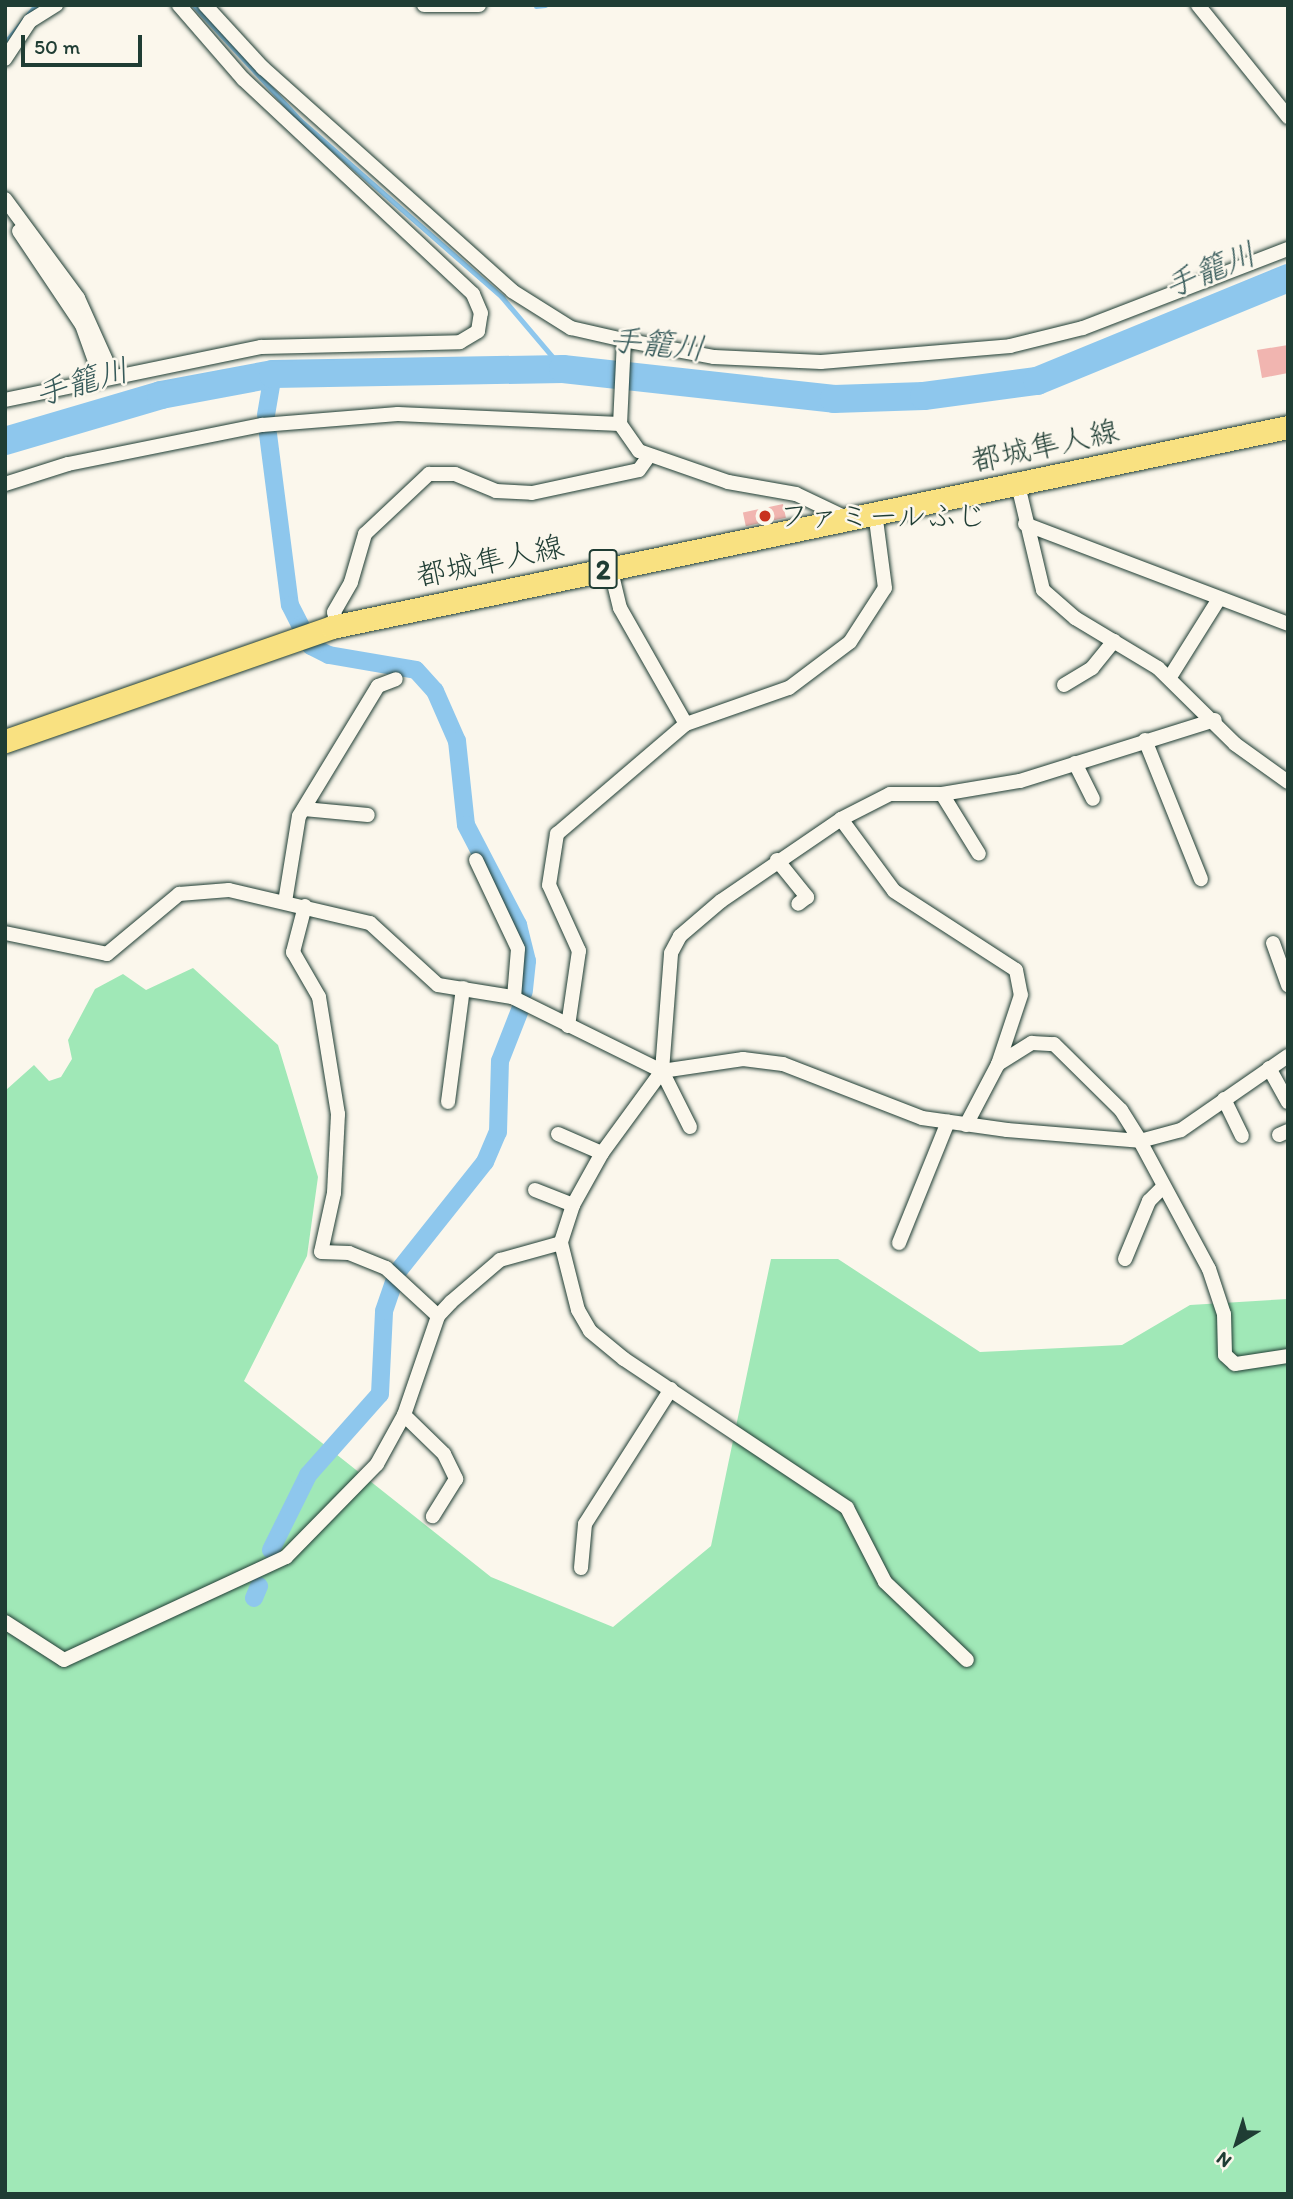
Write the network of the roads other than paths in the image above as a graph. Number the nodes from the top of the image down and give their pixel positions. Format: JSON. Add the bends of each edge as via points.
{"nodes":[{"id":1,"x":56,"y":5,"type":"edge"},
{"id":2,"x":180,"y":5,"type":"edge"},
{"id":3,"x":205,"y":5,"type":"edge"},
{"id":4,"x":424,"y":5,"type":"edge"},
{"id":5,"x":479,"y":5,"type":"edge"},
{"id":6,"x":1198,"y":5,"type":"edge"},
{"id":7,"x":5,"y":59,"type":"edge"},
{"id":8,"x":1288,"y":117,"type":"edge"},
{"id":9,"x":5,"y":199,"type":"edge"},
{"id":10,"x":5,"y":213,"type":"edge"},
{"id":11,"x":1288,"y":249,"type":"edge"},
{"id":12,"x":624,"y":340,"type":"junction"},
{"id":13,"x":107,"y":377,"type":"junction"},
{"id":14,"x":5,"y":400,"type":"edge"},
{"id":15,"x":620,"y":424,"type":"junction"},
{"id":16,"x":1288,"y":427,"type":"edge"},
{"id":17,"x":648,"y":457,"type":"junction"},
{"id":18,"x":5,"y":484,"type":"edge"},
{"id":19,"x":1018,"y":485,"type":"junction"},
{"id":20,"x":875,"y":512,"type":"junction"},
{"id":21,"x":844,"y":517,"type":"junction"},
{"id":22,"x":1025,"y":524,"type":"junction"},
{"id":23,"x":610,"y":567,"type":"junction"},
{"id":24,"x":1219,"y":599,"type":"junction"},
{"id":25,"x":1288,"y":624,"type":"edge"},
{"id":26,"x":335,"y":627,"type":"junction"},
{"id":27,"x":1114,"y":641,"type":"junction"},
{"id":28,"x":1170,"y":677,"type":"junction"},
{"id":29,"x":396,"y":679,"type":"dead end"},
{"id":30,"x":1064,"y":685,"type":"dead end"},
{"id":31,"x":1215,"y":720,"type":"junction"},
{"id":32,"x":686,"y":724,"type":"junction"},
{"id":33,"x":1145,"y":740,"type":"junction"},
{"id":34,"x":5,"y":741,"type":"edge"},
{"id":35,"x":1075,"y":763,"type":"junction"},
{"id":36,"x":1288,"y":782,"type":"edge"},
{"id":37,"x":942,"y":794,"type":"junction"},
{"id":38,"x":1093,"y":799,"type":"dead end"},
{"id":39,"x":304,"y":809,"type":"junction"},
{"id":40,"x":368,"y":816,"type":"dead end"},
{"id":41,"x":841,"y":819,"type":"junction"},
{"id":42,"x":979,"y":854,"type":"dead end"},
{"id":43,"x":476,"y":860,"type":"dead end"},
{"id":44,"x":778,"y":860,"type":"junction"},
{"id":45,"x":1201,"y":879,"type":"dead end"},
{"id":46,"x":285,"y":902,"type":"junction"},
{"id":47,"x":798,"y":904,"type":"dead end"},
{"id":48,"x":305,"y":906,"type":"junction"},
{"id":49,"x":5,"y":933,"type":"edge"},
{"id":50,"x":1273,"y":943,"type":"dead end"},
{"id":51,"x":1288,"y":985,"type":"edge"},
{"id":52,"x":463,"y":988,"type":"junction"},
{"id":53,"x":513,"y":998,"type":"junction"},
{"id":54,"x":568,"y":1026,"type":"junction"},
{"id":55,"x":1288,"y":1056,"type":"edge"},
{"id":56,"x":998,"y":1064,"type":"junction"},
{"id":57,"x":1269,"y":1068,"type":"junction"},
{"id":58,"x":662,"y":1071,"type":"junction"},
{"id":59,"x":1224,"y":1099,"type":"junction"},
{"id":60,"x":448,"y":1102,"type":"dead end"},
{"id":61,"x":1288,"y":1102,"type":"edge"},
{"id":62,"x":948,"y":1122,"type":"junction"},
{"id":63,"x":966,"y":1125,"type":"junction"},
{"id":64,"x":690,"y":1127,"type":"dead end"},
{"id":65,"x":558,"y":1134,"type":"dead end"},
{"id":66,"x":1242,"y":1136,"type":"dead end"},
{"id":67,"x":1140,"y":1141,"type":"junction"},
{"id":68,"x":602,"y":1153,"type":"junction"},
{"id":69,"x":1163,"y":1187,"type":"junction"},
{"id":70,"x":535,"y":1190,"type":"dead end"},
{"id":71,"x":573,"y":1205,"type":"junction"},
{"id":72,"x":561,"y":1243,"type":"junction"},
{"id":73,"x":899,"y":1243,"type":"dead end"},
{"id":74,"x":1125,"y":1259,"type":"dead end"},
{"id":75,"x":439,"y":1316,"type":"junction"},
{"id":76,"x":1288,"y":1356,"type":"edge"},
{"id":77,"x":671,"y":1389,"type":"junction"},
{"id":78,"x":404,"y":1415,"type":"junction"},
{"id":79,"x":433,"y":1516,"type":"dead end"},
{"id":80,"x":581,"y":1568,"type":"dead end"},
{"id":81,"x":5,"y":1622,"type":"edge"},
{"id":82,"x":967,"y":1660,"type":"dead end"}],
"edges":[{"from":1,"to":7,"type":"street","via":[[30,22]]},
{"from":2,"to":13,"type":"street","via":[[243,79],[467,288],[481,321],[472,339],[460,342],[261,347]]},
{"from":3,"to":12,"type":"street","via":[[263,68],[512,290],[571,328]]},
{"from":4,"to":5,"type":"street"},
{"from":6,"to":8,"type":"street"},
{"from":9,"to":13,"type":"street","via":[[78,298]]},
{"from":10,"to":13,"type":"street","via":[[82,325]]},
{"from":11,"to":12,"type":"street","via":[[1083,328],[986,349],[821,362],[714,357]]},
{"from":12,"to":15,"type":"street"},
{"from":13,"to":14,"type":"street"},
{"from":15,"to":17,"type":"street"},
{"from":15,"to":18,"type":"street","via":[[398,414],[262,425],[68,464]]},
{"from":16,"to":19,"type":"main road","name":"都城隼人線","number":"2"},
{"from":17,"to":21,"type":"street","via":[[796,494]]},
{"from":17,"to":26,"type":"street","via":[[639,470],[532,493],[496,491],[455,474],[429,474],[365,534],[351,582],[334,612]]},
{"from":19,"to":20,"type":"main road","name":"都城隼人線","number":"2"},
{"from":19,"to":22,"type":"street"},
{"from":20,"to":21,"type":"main road","name":"都城隼人線","number":"2"},
{"from":20,"to":32,"type":"street","via":[[885,588],[850,642],[789,688]]},
{"from":21,"to":23,"type":"main road","name":"都城隼人線","number":"2"},
{"from":22,"to":24,"type":"street"},
{"from":22,"to":27,"type":"street","via":[[1043,590]]},
{"from":23,"to":26,"type":"main road","name":"都城隼人線","number":"2"},
{"from":23,"to":32,"type":"street","via":[[620,608]]},
{"from":24,"to":25,"type":"street"},
{"from":24,"to":28,"type":"street"},
{"from":26,"to":34,"type":"main road","name":"都城隼人線","number":"2"},
{"from":27,"to":28,"type":"street"},
{"from":27,"to":30,"type":"street","via":[[1092,668]]},
{"from":28,"to":31,"type":"street"},
{"from":29,"to":39,"type":"street","via":[[378,686]]},
{"from":31,"to":33,"type":"street"},
{"from":31,"to":36,"type":"street","via":[[1235,744]]},
{"from":32,"to":54,"type":"street","via":[[575,816],[552,844],[549,886],[579,951]]},
{"from":33,"to":35,"type":"street"},
{"from":33,"to":45,"type":"street"},
{"from":35,"to":37,"type":"street"},
{"from":35,"to":38,"type":"street"},
{"from":37,"to":41,"type":"street","via":[[895,793]]},
{"from":37,"to":42,"type":"street"},
{"from":39,"to":40,"type":"street"},
{"from":39,"to":46,"type":"street","via":[[291,836]]},
{"from":41,"to":44,"type":"street"},
{"from":41,"to":56,"type":"street","via":[[894,891],[1016,970],[1021,995]]},
{"from":43,"to":53,"type":"street","via":[[518,949]]},
{"from":44,"to":47,"type":"street","via":[[807,897]]},
{"from":44,"to":58,"type":"street","via":[[674,944]]},
{"from":46,"to":48,"type":"street"},
{"from":46,"to":49,"type":"street","via":[[229,890],[187,891],[107,954]]},
{"from":48,"to":52,"type":"street","via":[[370,923],[433,982]]},
{"from":48,"to":75,"type":"street","via":[[293,952],[319,997],[338,1114],[334,1193],[321,1252],[375,1262]]},
{"from":50,"to":51,"type":"street"},
{"from":52,"to":53,"type":"street"},
{"from":52,"to":60,"type":"street"},
{"from":53,"to":54,"type":"street"},
{"from":54,"to":58,"type":"street"},
{"from":55,"to":57,"type":"street"},
{"from":56,"to":63,"type":"street"},
{"from":56,"to":67,"type":"street","via":[[1032,1043],[1054,1044],[1121,1110]]},
{"from":57,"to":59,"type":"street"},
{"from":57,"to":61,"type":"street"},
{"from":58,"to":62,"type":"street","via":[[743,1059],[783,1064]]},
{"from":58,"to":64,"type":"street"},
{"from":58,"to":68,"type":"street"},
{"from":59,"to":66,"type":"street"},
{"from":59,"to":67,"type":"street","via":[[1181,1130]]},
{"from":62,"to":63,"type":"street"},
{"from":62,"to":73,"type":"street"},
{"from":63,"to":67,"type":"street"},
{"from":65,"to":68,"type":"street"},
{"from":67,"to":69,"type":"street"},
{"from":68,"to":71,"type":"street"},
{"from":69,"to":74,"type":"street","via":[[1149,1201]]},
{"from":69,"to":76,"type":"street","via":[[1209,1269],[1224,1314],[1225,1354],[1235,1364]]},
{"from":70,"to":71,"type":"street"},
{"from":71,"to":72,"type":"street"},
{"from":72,"to":75,"type":"street","via":[[499,1260]]},
{"from":72,"to":77,"type":"street","via":[[590,1331]]},
{"from":75,"to":78,"type":"street"},
{"from":77,"to":80,"type":"street","via":[[585,1524]]},
{"from":77,"to":82,"type":"street","via":[[771,1463],[817,1483],[847,1508],[884,1582]]},
{"from":78,"to":79,"type":"street","via":[[444,1454],[456,1479]]},
{"from":78,"to":81,"type":"street","via":[[355,1489],[312,1536],[274,1564],[64,1660]]}]}
